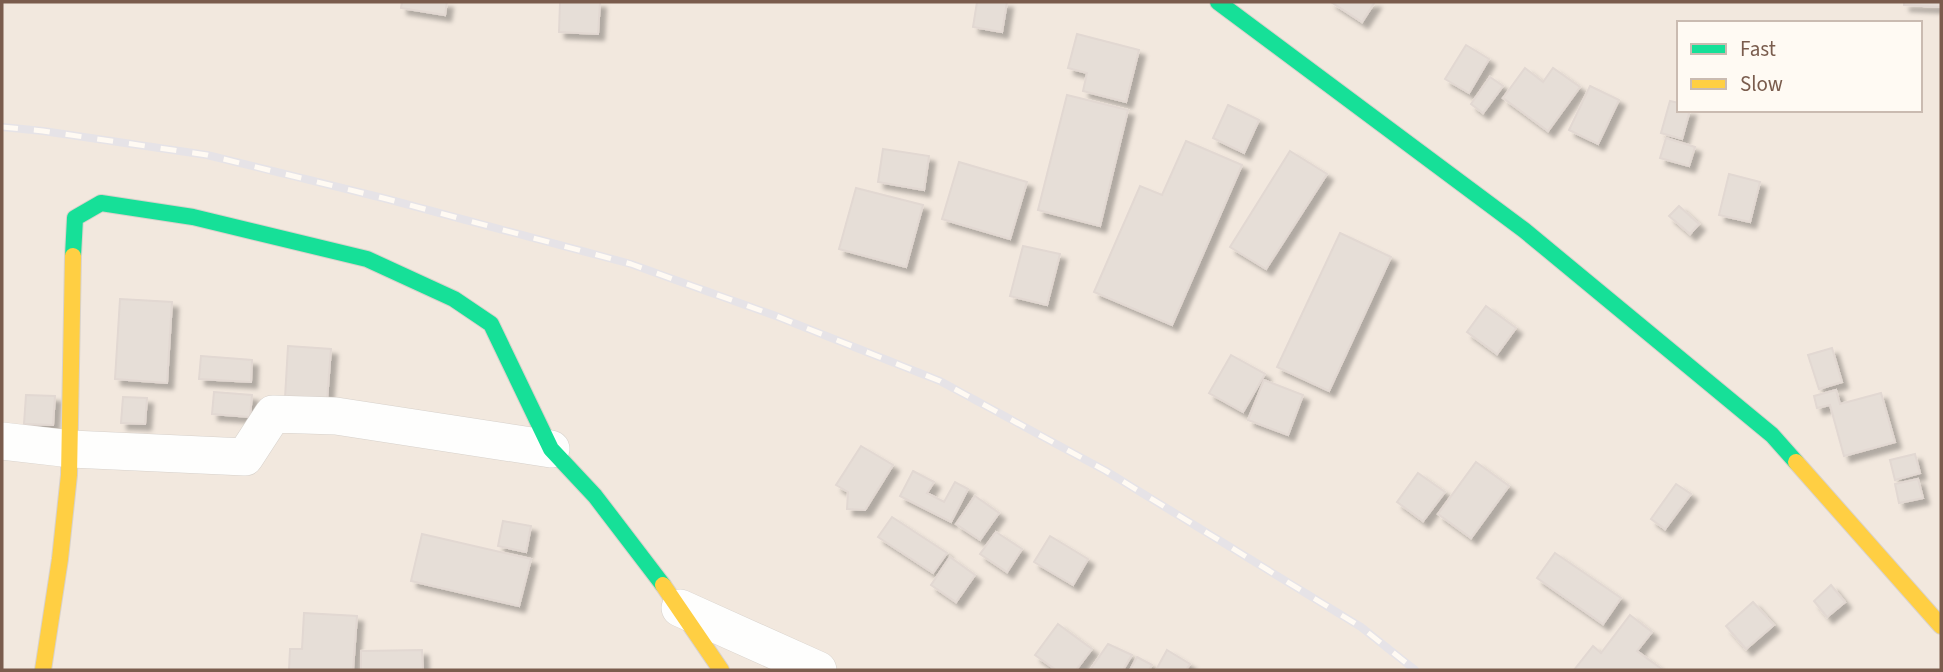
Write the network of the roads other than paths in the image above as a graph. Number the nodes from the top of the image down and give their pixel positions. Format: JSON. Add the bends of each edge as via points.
{"nodes":[{"id":1,"x":1218,"y":2,"type":"edge"},
{"id":2,"x":2,"y":441,"type":"edge"},
{"id":3,"x":71,"y":449,"type":"junction"},
{"id":4,"x":551,"y":449,"type":"junction"},
{"id":5,"x":680,"y":608,"type":"junction"},
{"id":6,"x":1941,"y":626,"type":"edge"},
{"id":7,"x":43,"y":670,"type":"edge"},
{"id":8,"x":720,"y":670,"type":"edge"},
{"id":9,"x":818,"y":670,"type":"edge"}],
"edges":[{"from":1,"to":6,"type":"main road","via":[[1524,230],[1772,435]]},
{"from":2,"to":3,"type":"street"},
{"from":3,"to":4,"type":"street","via":[[245,457],[273,414],[336,416]]},
{"from":3,"to":4,"type":"main road","via":[[75,218],[101,203],[193,217],[367,259],[454,299],[491,324]]},
{"from":3,"to":7,"type":"main road","via":[[59,577]]},
{"from":4,"to":5,"type":"main road","via":[[595,496]]},
{"from":5,"to":8,"type":"main road"},
{"from":5,"to":9,"type":"street"}]}
